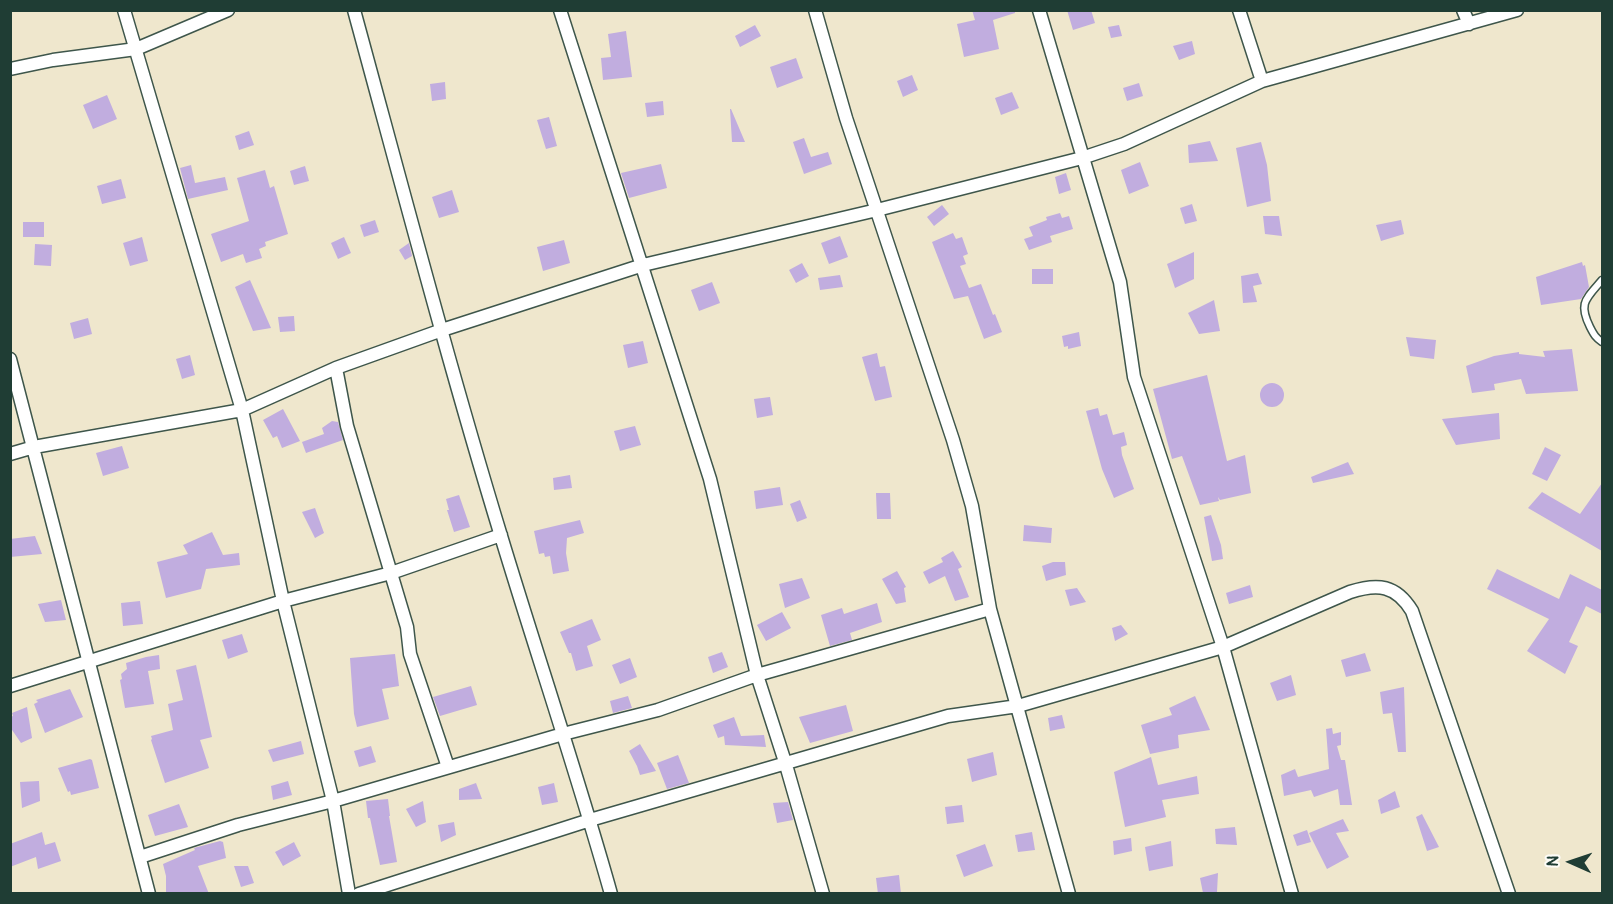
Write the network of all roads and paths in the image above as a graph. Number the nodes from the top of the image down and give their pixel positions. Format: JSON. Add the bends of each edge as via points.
{"nodes":[{"id":1,"x":124,"y":10,"type":"edge"},
{"id":2,"x":228,"y":10,"type":"edge"},
{"id":3,"x":354,"y":10,"type":"edge"},
{"id":4,"x":560,"y":10,"type":"edge"},
{"id":5,"x":815,"y":10,"type":"edge"},
{"id":6,"x":1039,"y":10,"type":"edge"},
{"id":7,"x":1239,"y":10,"type":"edge"},
{"id":8,"x":1463,"y":10,"type":"edge"},
{"id":9,"x":1517,"y":10,"type":"edge"},
{"id":10,"x":1469,"y":24,"type":"junction"},
{"id":11,"x":136,"y":49,"type":"junction"},
{"id":12,"x":10,"y":69,"type":"edge"},
{"id":13,"x":1262,"y":81,"type":"junction"},
{"id":14,"x":1082,"y":158,"type":"junction"},
{"id":15,"x":877,"y":210,"type":"junction"},
{"id":16,"x":643,"y":265,"type":"junction"},
{"id":17,"x":1602,"y":280,"type":"edge"},
{"id":18,"x":442,"y":330,"type":"junction"},
{"id":19,"x":1602,"y":342,"type":"edge"},
{"id":20,"x":10,"y":359,"type":"edge"},
{"id":21,"x":336,"y":368,"type":"junction"},
{"id":22,"x":242,"y":410,"type":"junction"},
{"id":23,"x":34,"y":447,"type":"junction"},
{"id":24,"x":10,"y":454,"type":"edge"},
{"id":25,"x":501,"y":535,"type":"junction"},
{"id":26,"x":392,"y":573,"type":"junction"},
{"id":27,"x":282,"y":601,"type":"junction"},
{"id":28,"x":990,"y":609,"type":"junction"},
{"id":29,"x":1223,"y":647,"type":"junction"},
{"id":30,"x":89,"y":661,"type":"junction"},
{"id":31,"x":757,"y":675,"type":"junction"},
{"id":32,"x":10,"y":686,"type":"edge"},
{"id":33,"x":1018,"y":706,"type":"junction"},
{"id":34,"x":563,"y":734,"type":"junction"},
{"id":35,"x":786,"y":765,"type":"junction"},
{"id":36,"x":447,"y":767,"type":"junction"},
{"id":37,"x":333,"y":801,"type":"junction"},
{"id":38,"x":590,"y":820,"type":"junction"},
{"id":39,"x":140,"y":857,"type":"junction"},
{"id":40,"x":149,"y":894,"type":"edge"},
{"id":41,"x":349,"y":894,"type":"edge"},
{"id":42,"x":359,"y":894,"type":"edge"},
{"id":43,"x":611,"y":894,"type":"edge"},
{"id":44,"x":823,"y":894,"type":"edge"},
{"id":45,"x":1069,"y":894,"type":"edge"},
{"id":46,"x":1292,"y":894,"type":"edge"},
{"id":47,"x":1509,"y":894,"type":"edge"}],
"edges":[{"from":1,"to":11,"type":"street"},
{"from":2,"to":11,"type":"street"},
{"from":3,"to":18,"type":"street"},
{"from":4,"to":16,"type":"street"},
{"from":5,"to":15,"type":"street"},
{"from":6,"to":14,"type":"street"},
{"from":7,"to":13,"type":"street"},
{"from":8,"to":10,"type":"street"},
{"from":9,"to":10,"type":"street"},
{"from":10,"to":13,"type":"street"},
{"from":11,"to":12,"type":"street"},
{"from":11,"to":22,"type":"street"},
{"from":13,"to":14,"type":"street","via":[[1124,144]]},
{"from":14,"to":15,"type":"street"},
{"from":14,"to":29,"type":"street","via":[[1120,282],[1134,378]]},
{"from":15,"to":16,"type":"street"},
{"from":15,"to":28,"type":"street","via":[[972,506]]},
{"from":16,"to":18,"type":"street"},
{"from":16,"to":31,"type":"street","via":[[710,479]]},
{"from":17,"to":19,"type":"lane","via":[[1583,305],[1595,338]]},
{"from":18,"to":21,"type":"street"},
{"from":18,"to":25,"type":"street"},
{"from":20,"to":23,"type":"street"},
{"from":21,"to":22,"type":"street"},
{"from":21,"to":26,"type":"street","via":[[347,426]]},
{"from":22,"to":23,"type":"street"},
{"from":22,"to":27,"type":"street"},
{"from":23,"to":24,"type":"street"},
{"from":23,"to":30,"type":"street"},
{"from":25,"to":26,"type":"street"},
{"from":25,"to":34,"type":"street"},
{"from":26,"to":27,"type":"street"},
{"from":26,"to":36,"type":"street","via":[[410,654]]},
{"from":27,"to":30,"type":"street"},
{"from":27,"to":37,"type":"street"},
{"from":28,"to":31,"type":"street"},
{"from":28,"to":33,"type":"street"},
{"from":29,"to":33,"type":"street"},
{"from":29,"to":46,"type":"street"},
{"from":29,"to":47,"type":"street","via":[[1365,587],[1392,590],[1404,598],[1424,641]]},
{"from":30,"to":32,"type":"street"},
{"from":30,"to":39,"type":"street"},
{"from":31,"to":34,"type":"street","via":[[658,710]]},
{"from":31,"to":35,"type":"street"},
{"from":33,"to":35,"type":"street","via":[[948,716]]},
{"from":33,"to":45,"type":"street"},
{"from":34,"to":36,"type":"street"},
{"from":34,"to":38,"type":"street"},
{"from":35,"to":38,"type":"street"},
{"from":35,"to":44,"type":"street"},
{"from":36,"to":37,"type":"street"},
{"from":37,"to":39,"type":"street","via":[[238,825]]},
{"from":37,"to":41,"type":"street"},
{"from":38,"to":42,"type":"street"},
{"from":38,"to":43,"type":"street"},
{"from":39,"to":40,"type":"street"}]}
